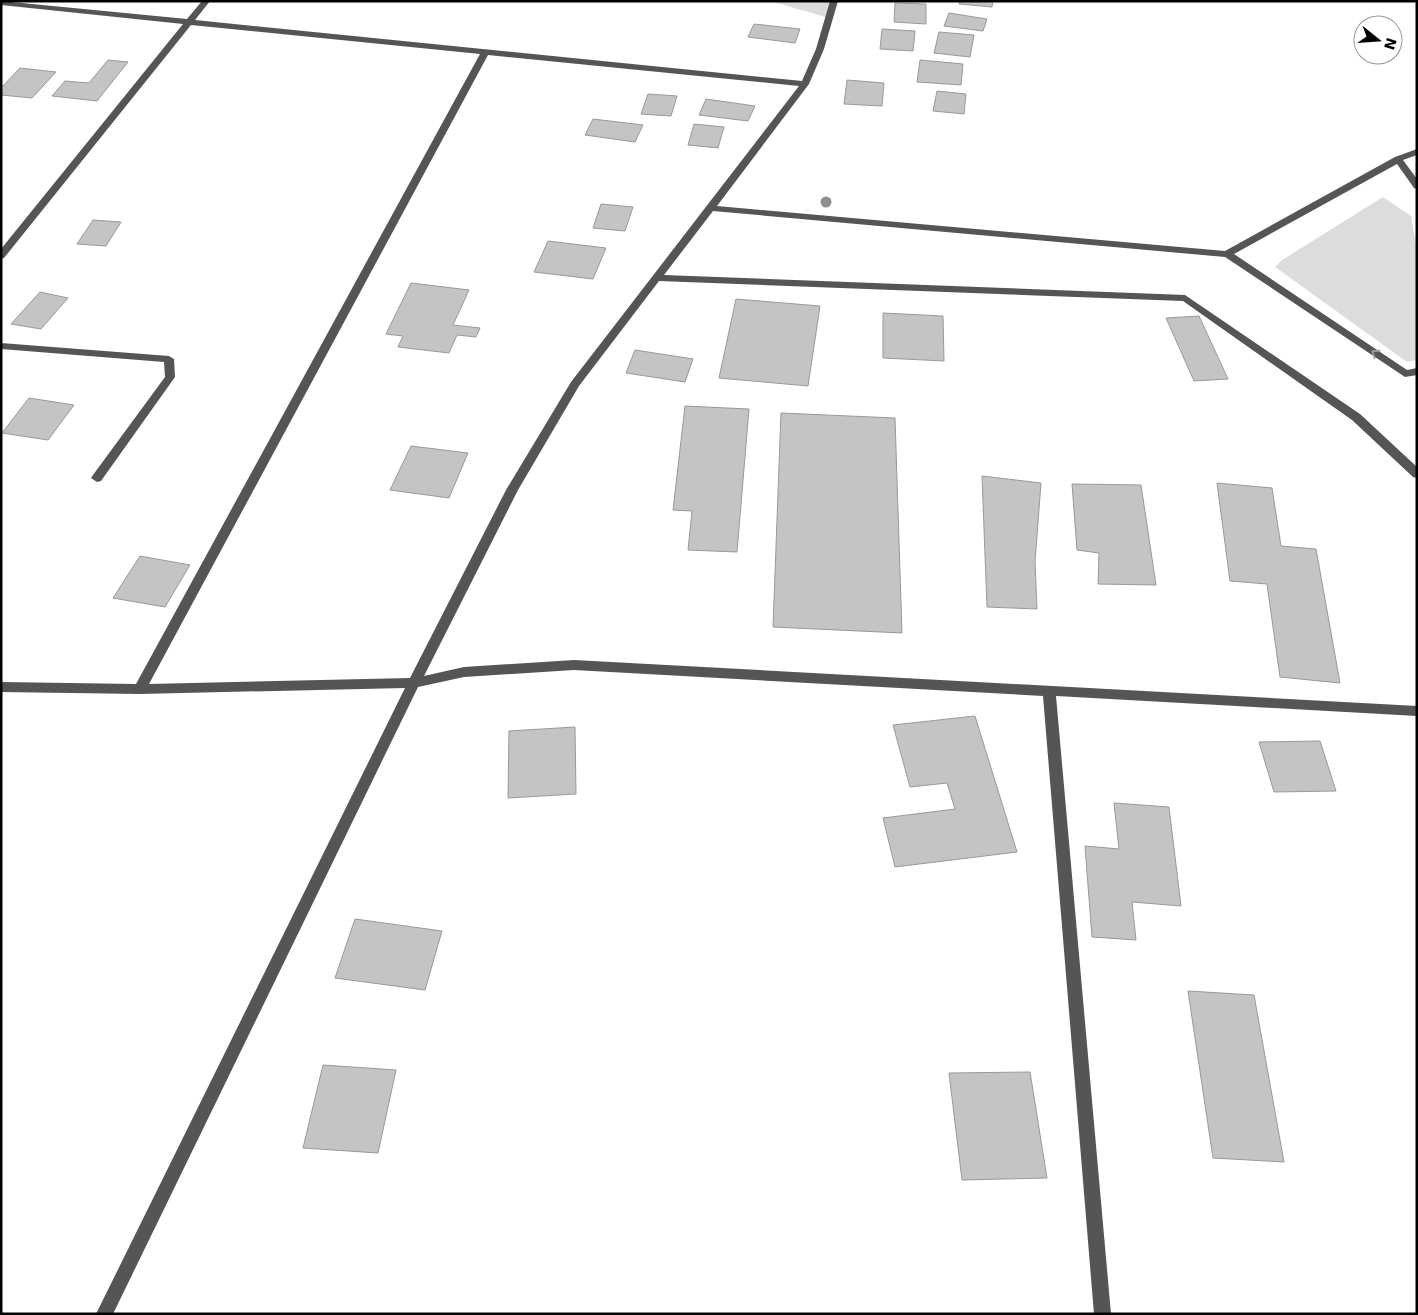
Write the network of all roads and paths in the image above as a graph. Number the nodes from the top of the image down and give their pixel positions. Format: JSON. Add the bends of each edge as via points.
{"nodes":[{"id":1,"x":206,"y":1,"type":"edge"},
{"id":2,"x":834,"y":1,"type":"edge"},
{"id":3,"x":1,"y":3,"type":"edge"},
{"id":4,"x":189,"y":22,"type":"junction"},
{"id":5,"x":485,"y":52,"type":"junction"},
{"id":6,"x":805,"y":84,"type":"junction"},
{"id":7,"x":1417,"y":152,"type":"edge"},
{"id":8,"x":1398,"y":159,"type":"junction"},
{"id":9,"x":1417,"y":186,"type":"edge"},
{"id":10,"x":712,"y":208,"type":"junction"},
{"id":11,"x":1227,"y":254,"type":"junction"},
{"id":12,"x":1,"y":256,"type":"edge"},
{"id":13,"x":656,"y":278,"type":"junction"},
{"id":14,"x":1,"y":346,"type":"edge"},
{"id":15,"x":1417,"y":371,"type":"edge"},
{"id":16,"x":1417,"y":474,"type":"edge"},
{"id":17,"x":97,"y":478,"type":"dead end"},
{"id":18,"x":414,"y":683,"type":"junction"},
{"id":19,"x":1,"y":686,"type":"edge"},
{"id":20,"x":140,"y":689,"type":"junction"},
{"id":21,"x":1049,"y":691,"type":"junction"},
{"id":22,"x":1417,"y":711,"type":"edge"},
{"id":23,"x":104,"y":1314,"type":"edge"},
{"id":24,"x":1103,"y":1314,"type":"edge"}],
"edges":[{"from":1,"to":4,"type":"street"},
{"from":2,"to":6,"type":"street","via":[[820,49]]},
{"from":3,"to":4,"type":"street"},
{"from":4,"to":5,"type":"street"},
{"from":4,"to":12,"type":"street"},
{"from":5,"to":6,"type":"street"},
{"from":5,"to":20,"type":"street"},
{"from":6,"to":10,"type":"street"},
{"from":7,"to":8,"type":"street"},
{"from":8,"to":9,"type":"street"},
{"from":8,"to":11,"type":"street"},
{"from":10,"to":11,"type":"street"},
{"from":10,"to":13,"type":"street"},
{"from":15,"to":11,"type":"street","one_way":true,"via":[[1405,374]]},
{"from":13,"to":16,"type":"street","via":[[1185,298],[1356,417]]},
{"from":13,"to":18,"type":"street","via":[[575,384],[512,490]]},
{"from":14,"to":17,"type":"street","via":[[169,359],[170,377]]},
{"from":18,"to":20,"type":"street"},
{"from":18,"to":21,"type":"street","via":[[464,672],[574,665]]},
{"from":18,"to":23,"type":"street"},
{"from":19,"to":20,"type":"street"},
{"from":21,"to":22,"type":"street"},
{"from":21,"to":24,"type":"street"}]}
